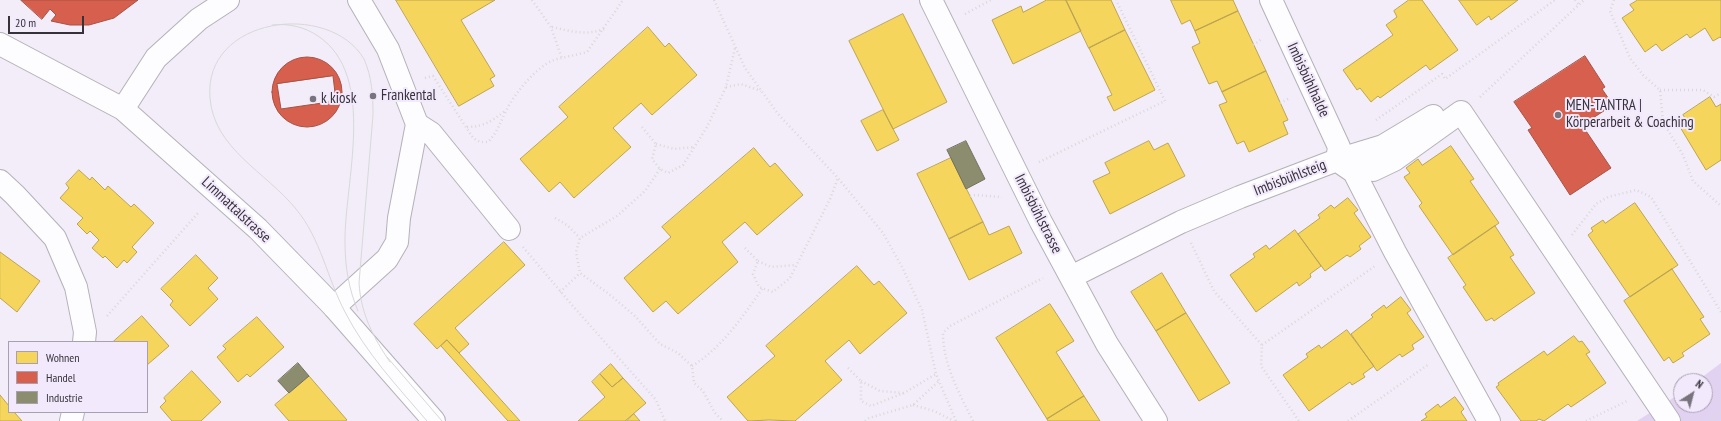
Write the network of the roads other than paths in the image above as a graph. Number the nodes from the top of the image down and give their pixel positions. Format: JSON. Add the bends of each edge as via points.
{"nodes":[{"id":1,"x":228,"y":0,"type":"edge"},
{"id":2,"x":359,"y":0,"type":"edge"},
{"id":3,"x":931,"y":0,"type":"edge"},
{"id":4,"x":1271,"y":0,"type":"edge"},
{"id":5,"x":0,"y":44,"type":"edge"},
{"id":6,"x":122,"y":109,"type":"junction"},
{"id":7,"x":1433,"y":116,"type":"dead end"},
{"id":8,"x":417,"y":124,"type":"junction"},
{"id":9,"x":1337,"y":160,"type":"junction"},
{"id":10,"x":0,"y":181,"type":"edge"},
{"id":11,"x":509,"y":229,"type":"road end"},
{"id":12,"x":1068,"y":272,"type":"junction"},
{"id":13,"x":334,"y":307,"type":"junction"},
{"id":14,"x":84,"y":337,"type":"edge"},
{"id":15,"x":434,"y":421,"type":"edge"},
{"id":16,"x":1156,"y":421,"type":"edge"},
{"id":17,"x":1489,"y":421,"type":"edge"},
{"id":18,"x":1669,"y":421,"type":"edge"}],
"edges":[{"from":1,"to":6,"type":"street","via":[[199,19],[156,58]]},
{"from":2,"to":8,"type":"street","via":[[388,49]]},
{"from":3,"to":12,"type":"street","name":"Imbisbühlstrasse","via":[[1037,215]]},
{"from":4,"to":9,"type":"street","name":"Imbisbühlhalde","via":[[1339,147]]},
{"from":5,"to":6,"type":"street","name":"Limmattalstrasse"},
{"from":6,"to":13,"type":"street","name":"Limmattalstrasse","via":[[258,229]]},
{"from":7,"to":9,"type":"street","via":[[1383,146]]},
{"from":8,"to":11,"type":"street","via":[[431,134]]},
{"from":8,"to":13,"type":"street","via":[[399,218],[397,242],[387,258]]},
{"from":9,"to":12,"type":"street","name":"Imbisbühlsteig","via":[[1240,197]]},
{"from":9,"to":17,"type":"street","via":[[1354,172],[1395,252]]},
{"from":9,"to":18,"type":"street","name":"Imbisbühlsteig","via":[[1373,170],[1394,160],[1461,112]]},
{"from":10,"to":14,"type":"street","via":[[55,238],[76,286]]},
{"from":12,"to":16,"type":"street","name":"Imbisbühlstrasse","via":[[1107,344]]},
{"from":13,"to":15,"type":"street","name":"Limmattalstrasse"}]}
